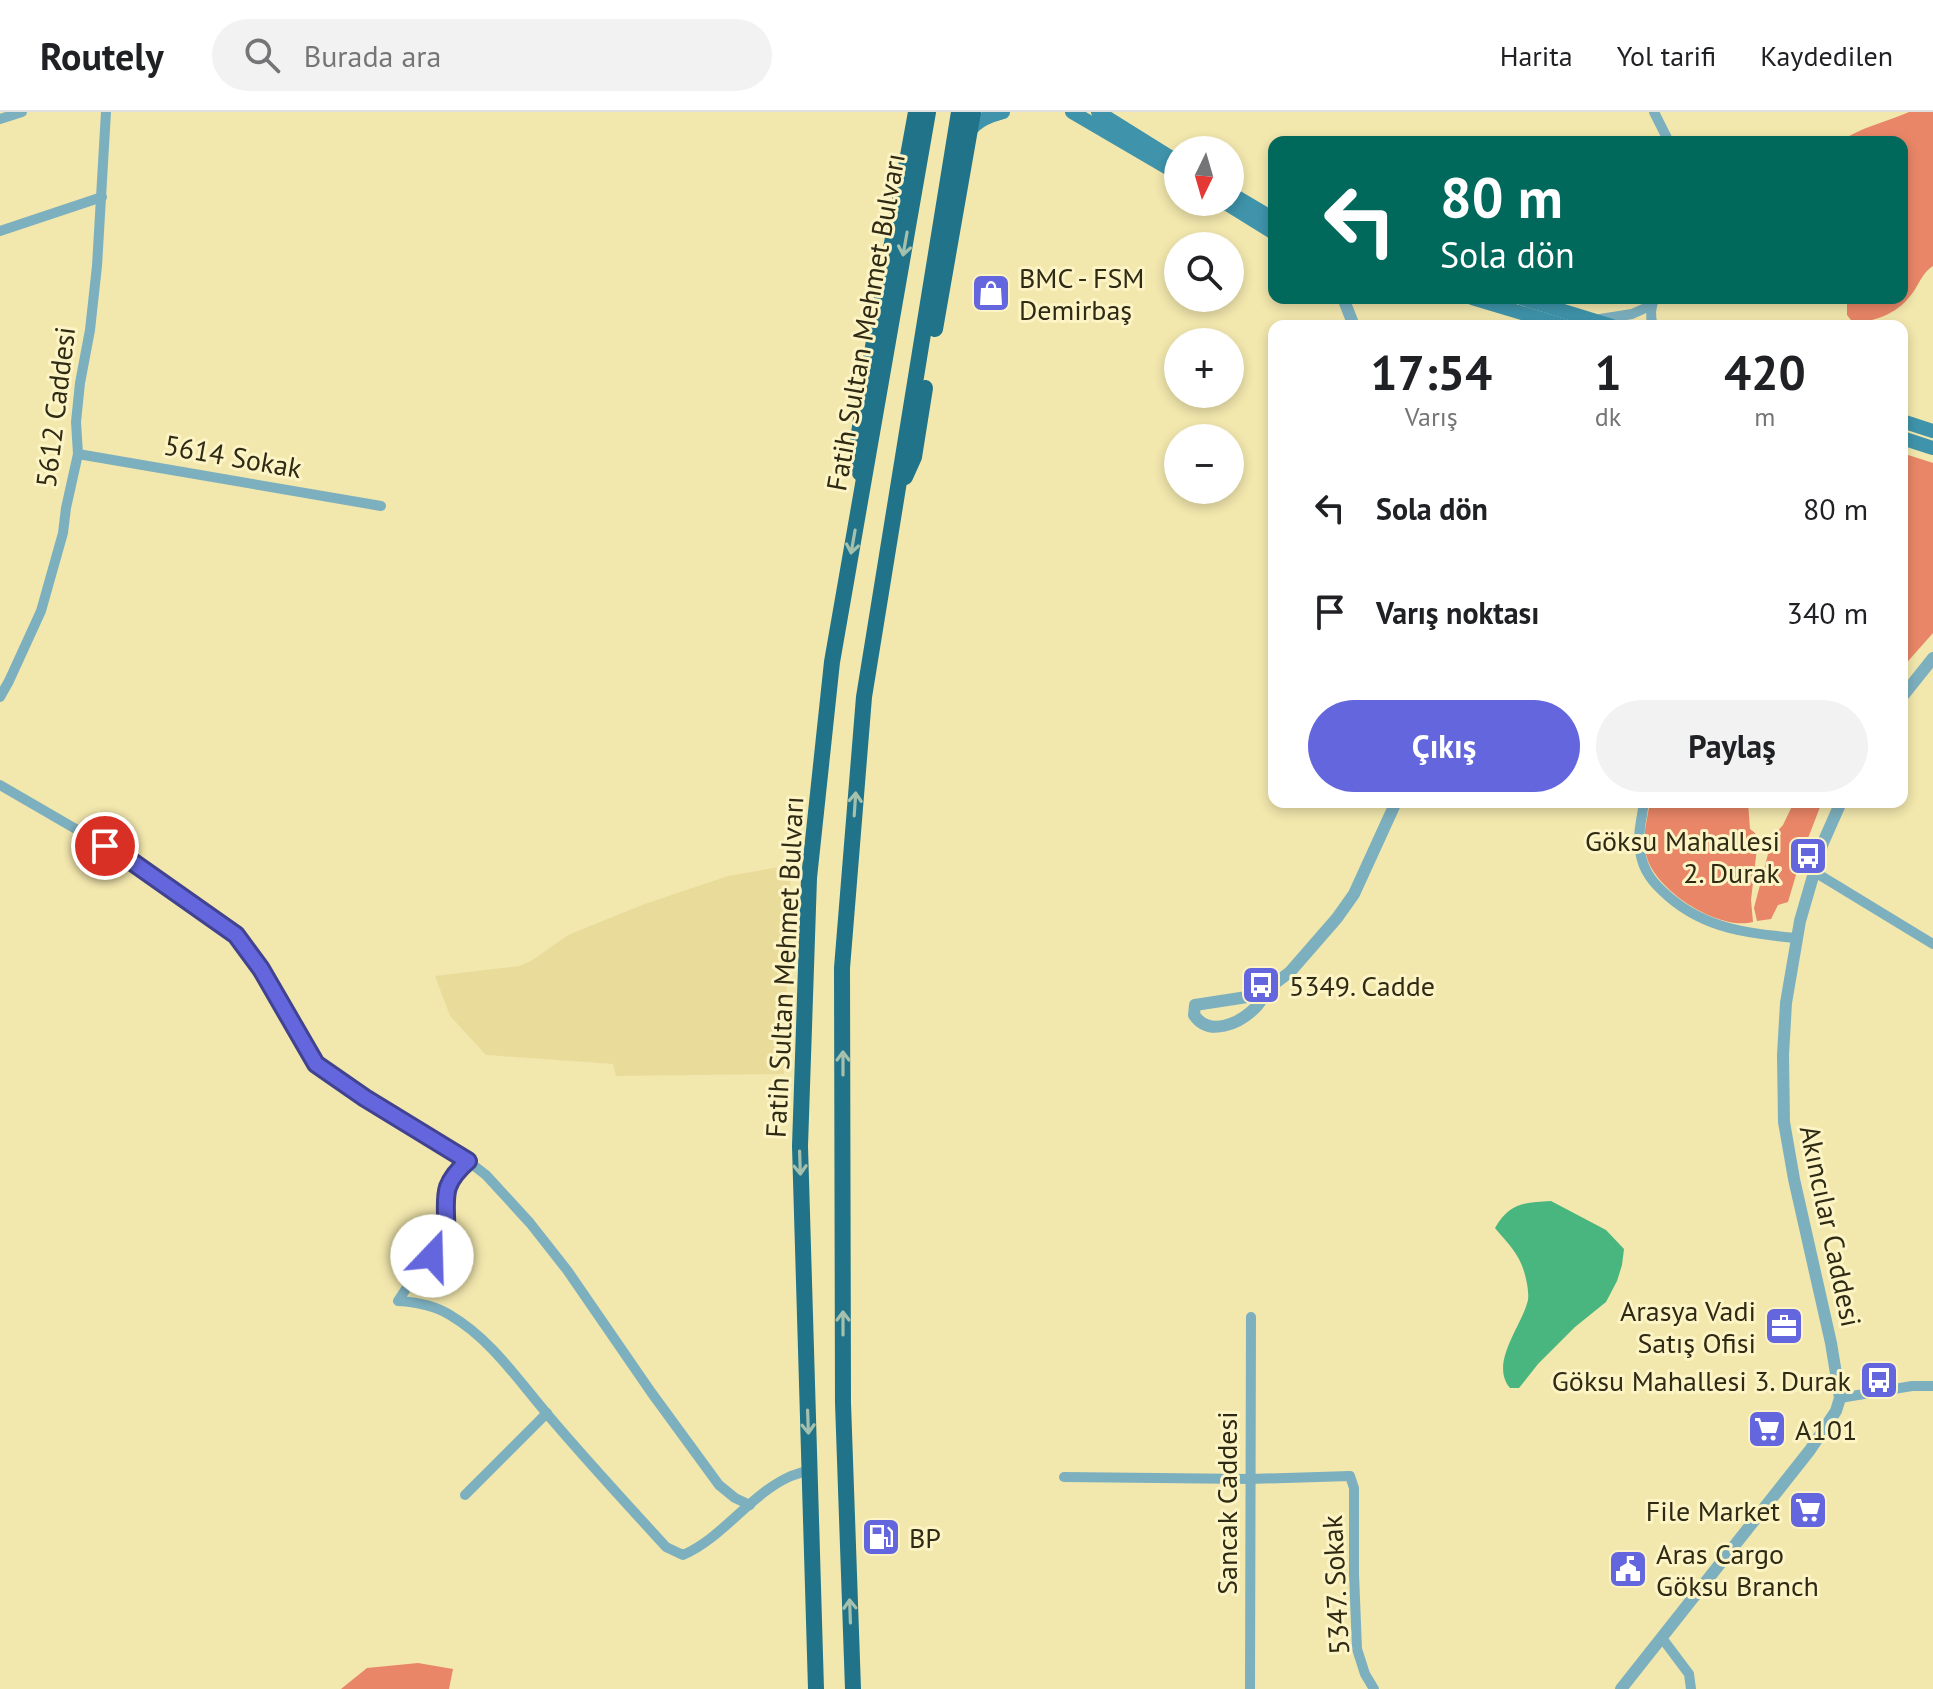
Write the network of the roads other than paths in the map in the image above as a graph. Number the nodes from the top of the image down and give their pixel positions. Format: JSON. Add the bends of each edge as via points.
{"nodes":[{"id":1,"x":22,"y":112,"type":"edge"},
{"id":2,"x":106,"y":112,"type":"edge"},
{"id":3,"x":916,"y":112,"type":"edge"},
{"id":4,"x":928,"y":112,"type":"edge"},
{"id":5,"x":1003,"y":112,"type":"edge"},
{"id":6,"x":1072,"y":112,"type":"edge"},
{"id":7,"x":1098,"y":112,"type":"edge"},
{"id":8,"x":1654,"y":112,"type":"edge"},
{"id":9,"x":968,"y":117,"type":"edge"},
{"id":10,"x":1116,"y":117,"type":"edge"},
{"id":11,"x":0,"y":119,"type":"edge"},
{"id":12,"x":1666,"y":136,"type":"edge"},
{"id":13,"x":1164,"y":152,"type":"edge"},
{"id":14,"x":1164,"y":166,"type":"edge"},
{"id":15,"x":102,"y":197,"type":"junction"},
{"id":16,"x":1244,"y":201,"type":"edge"},
{"id":17,"x":1244,"y":214,"type":"edge"},
{"id":18,"x":1268,"y":215,"type":"edge"},
{"id":19,"x":1268,"y":229,"type":"edge"},
{"id":20,"x":0,"y":231,"type":"edge"},
{"id":21,"x":1492,"y":304,"type":"edge"},
{"id":22,"x":1540,"y":304,"type":"edge"},
{"id":23,"x":1648,"y":304,"type":"edge"},
{"id":24,"x":1545,"y":320,"type":"edge"},
{"id":25,"x":1592,"y":320,"type":"joint"},
{"id":26,"x":1908,"y":423,"type":"edge"},
{"id":27,"x":1933,"y":431,"type":"edge"},
{"id":28,"x":1908,"y":440,"type":"edge"},
{"id":29,"x":1933,"y":448,"type":"edge"},
{"id":30,"x":78,"y":454,"type":"junction"},
{"id":31,"x":862,"y":491,"type":"junction"},
{"id":32,"x":896,"y":497,"type":"junction"},
{"id":33,"x":381,"y":506,"type":"dead end"},
{"id":34,"x":1933,"y":658,"type":"edge"},
{"id":35,"x":1908,"y":689,"type":"edge"},
{"id":36,"x":0,"y":697,"type":"edge"},
{"id":37,"x":0,"y":785,"type":"edge"},
{"id":38,"x":1393,"y":808,"type":"edge"},
{"id":39,"x":1643,"y":808,"type":"edge"},
{"id":40,"x":1838,"y":808,"type":"edge"},
{"id":41,"x":1813,"y":871,"type":"junction"},
{"id":42,"x":1797,"y":938,"type":"junction"},
{"id":43,"x":1933,"y":944,"type":"edge"},
{"id":44,"x":1270,"y":987,"type":"junction"},
{"id":45,"x":468,"y":1161,"type":"junction"},
{"id":46,"x":1251,"y":1317,"type":"dead end"},
{"id":47,"x":1933,"y":1386,"type":"edge"},
{"id":48,"x":1840,"y":1398,"type":"junction"},
{"id":49,"x":547,"y":1413,"type":"junction"},
{"id":50,"x":809,"y":1470,"type":"junction"},
{"id":51,"x":1064,"y":1477,"type":"dead end"},
{"id":52,"x":1250,"y":1479,"type":"junction"},
{"id":53,"x":465,"y":1495,"type":"dead end"},
{"id":54,"x":750,"y":1505,"type":"junction"},
{"id":55,"x":1662,"y":1638,"type":"junction"},
{"id":56,"x":816,"y":1689,"type":"edge"},
{"id":57,"x":853,"y":1689,"type":"edge"},
{"id":58,"x":1250,"y":1689,"type":"edge"},
{"id":59,"x":1374,"y":1689,"type":"edge"},
{"id":60,"x":1621,"y":1689,"type":"edge"},
{"id":61,"x":1691,"y":1689,"type":"edge"}],
"edges":[{"from":1,"to":11,"type":"street"},
{"from":2,"to":15,"type":"street","name":"5612 Caddesi"},
{"from":3,"to":31,"type":"highway","via":[[859,432]]},
{"from":4,"to":31,"type":"highway","name":"Fatih Sultan Mehmet Bulvarı","one_way":true},
{"from":5,"to":9,"type":"main road","via":[[974,125]]},
{"from":6,"to":14,"type":"main road"},
{"from":7,"to":10,"type":"main road"},
{"from":8,"to":12,"type":"street"},
{"from":9,"to":32,"type":"highway","name":"Fatih Sultan Mehmet Bulvarı"},
{"from":9,"to":32,"type":"highway","via":[[914,457]]},
{"from":10,"to":13,"type":"main road"},
{"from":15,"to":20,"type":"street"},
{"from":15,"to":30,"type":"street","name":"5612 Caddesi","via":[[76,422]]},
{"from":16,"to":18,"type":"main road"},
{"from":17,"to":19,"type":"main road"},
{"from":21,"to":24,"type":"main road"},
{"from":22,"to":25,"type":"main road"},
{"from":23,"to":25,"type":"street","via":[[1632,314]]},
{"from":26,"to":27,"type":"main road"},
{"from":28,"to":29,"type":"main road"},
{"from":30,"to":33,"type":"street","name":"5614 Sokak"},
{"from":30,"to":36,"type":"street","name":"5612 Caddesi","via":[[41,611]]},
{"from":31,"to":50,"type":"highway","name":"Fatih Sultan Mehmet Bulvarı","one_way":true,"via":[[832,662],[809,878],[800,1146]]},
{"from":57,"to":32,"type":"highway","name":"Fatih Sultan Mehmet Bulvarı","one_way":true,"via":[[843,1403],[842,968],[864,697]]},
{"from":34,"to":35,"type":"street"},
{"from":37,"to":45,"type":"street","via":[[131,861],[236,935],[316,1064]]},
{"from":38,"to":44,"type":"street","via":[[1354,894],[1290,972]]},
{"from":39,"to":42,"type":"street","via":[[1640,853],[1658,887],[1691,912],[1729,929]]},
{"from":40,"to":41,"type":"street","name":"Akıncılar Caddesi"},
{"from":41,"to":42,"type":"street","name":"Akıncılar Caddesi"},
{"from":41,"to":43,"type":"street"},
{"from":42,"to":48,"type":"street","name":"Akıncılar Caddesi","via":[[1786,1003],[1784,1122]]},
{"from":44,"to":44,"type":"street","via":[[1247,997],[1195,1005],[1194,1015],[1209,1026],[1231,1024],[1256,1007]]},
{"from":45,"to":49,"type":"street","via":[[449,1185],[442,1246],[398,1301],[438,1308],[472,1330]]},
{"from":45,"to":54,"type":"street","via":[[521,1213],[567,1270],[719,1485]]},
{"from":46,"to":52,"type":"street","name":"Sancak Caddesi"},
{"from":47,"to":48,"type":"street"},
{"from":48,"to":55,"type":"street","via":[[1810,1450]]},
{"from":49,"to":53,"type":"street"},
{"from":49,"to":54,"type":"street","via":[[666,1547],[683,1555],[698,1549]]},
{"from":50,"to":54,"type":"street"},
{"from":50,"to":56,"type":"highway","name":"Fatih Sultan Mehmet Bulvarı"},
{"from":51,"to":52,"type":"street"},
{"from":52,"to":58,"type":"street","name":"Sancak Caddesi"},
{"from":52,"to":59,"type":"street","name":"5347. Sokak","via":[[1350,1476],[1357,1649]]},
{"from":55,"to":60,"type":"street"},
{"from":55,"to":61,"type":"street","via":[[1689,1674]]}]}
